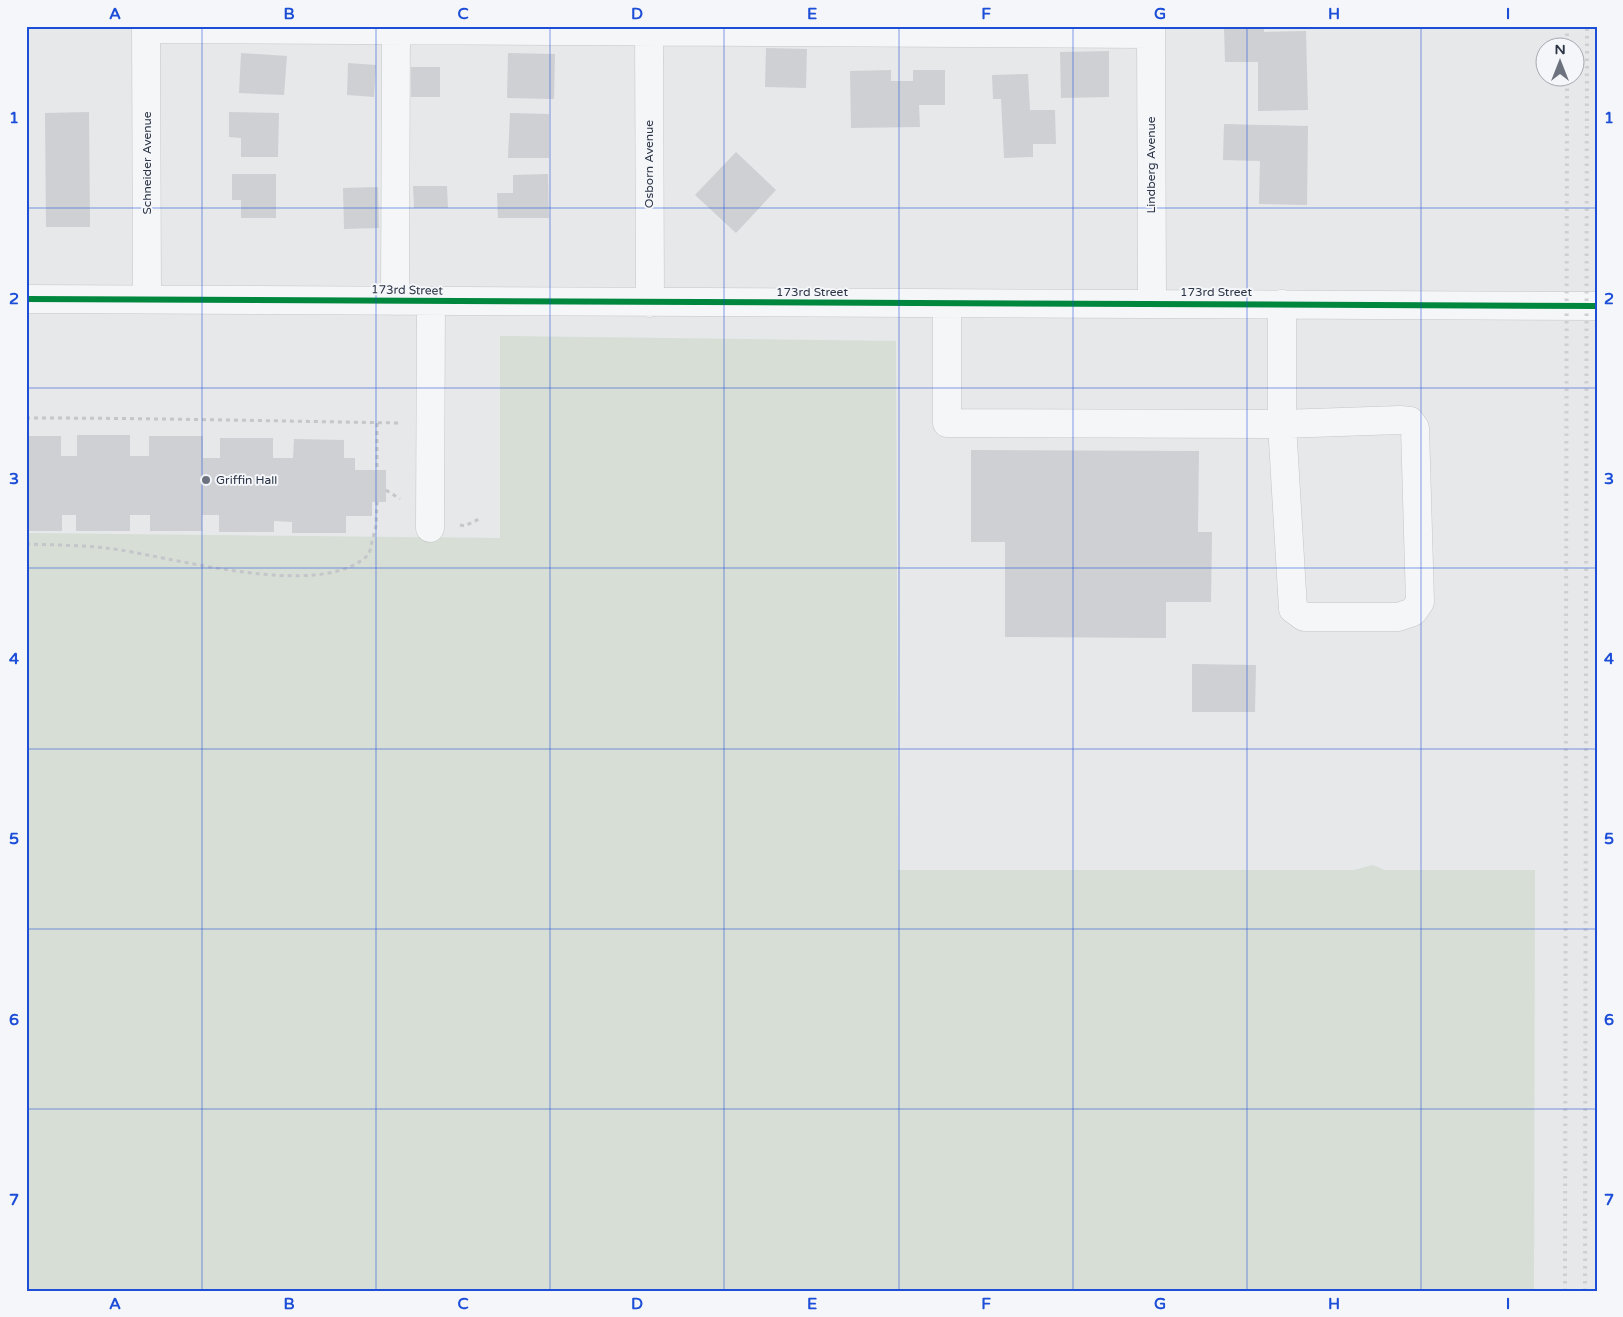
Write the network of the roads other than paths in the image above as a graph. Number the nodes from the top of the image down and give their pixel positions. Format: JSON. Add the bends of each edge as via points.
{"nodes":[{"id":1,"x":146,"y":28,"type":"edge"},
{"id":2,"x":396,"y":28,"type":"edge"},
{"id":3,"x":649,"y":29,"type":"edge"},
{"id":4,"x":899,"y":30,"type":"edge"},
{"id":5,"x":1151,"y":30,"type":"edge"},
{"id":6,"x":26,"y":299,"type":"edge"},
{"id":7,"x":147,"y":299,"type":"junction"},
{"id":8,"x":395,"y":301,"type":"junction"},
{"id":9,"x":431,"y":302,"type":"junction"},
{"id":10,"x":650,"y":302,"type":"junction"},
{"id":11,"x":947,"y":304,"type":"junction"},
{"id":12,"x":1152,"y":304,"type":"junction"},
{"id":13,"x":1282,"y":304,"type":"junction"},
{"id":14,"x":1597,"y":306,"type":"edge"},
{"id":15,"x":1282,"y":424,"type":"junction"},
{"id":16,"x":430,"y":528,"type":"dead end"}],
"edges":[{"from":1,"to":2,"type":"street"},
{"from":1,"to":7,"type":"street","name":"Schneider Avenue"},
{"from":2,"to":3,"type":"street"},
{"from":2,"to":8,"type":"street"},
{"from":3,"to":4,"type":"street"},
{"from":3,"to":10,"type":"street","name":"Osborn Avenue"},
{"from":4,"to":5,"type":"street"},
{"from":5,"to":12,"type":"street","name":"Lindberg Avenue"},
{"from":6,"to":7,"type":"street","name":"173rd Street"},
{"from":7,"to":8,"type":"street","name":"173rd Street"},
{"from":8,"to":9,"type":"street","name":"173rd Street"},
{"from":9,"to":10,"type":"street","name":"173rd Street"},
{"from":9,"to":16,"type":"street"},
{"from":10,"to":11,"type":"street","name":"173rd Street"},
{"from":11,"to":12,"type":"street","name":"173rd Street"},
{"from":11,"to":15,"type":"street","via":[[947,423]]},
{"from":12,"to":13,"type":"street","name":"173rd Street"},
{"from":13,"to":14,"type":"street","name":"173rd Street"},
{"from":13,"to":15,"type":"street"},
{"from":15,"to":15,"type":"street","via":[[1293,609],[1304,616],[1398,617],[1413,612],[1420,602],[1415,428],[1410,421]]}]}
